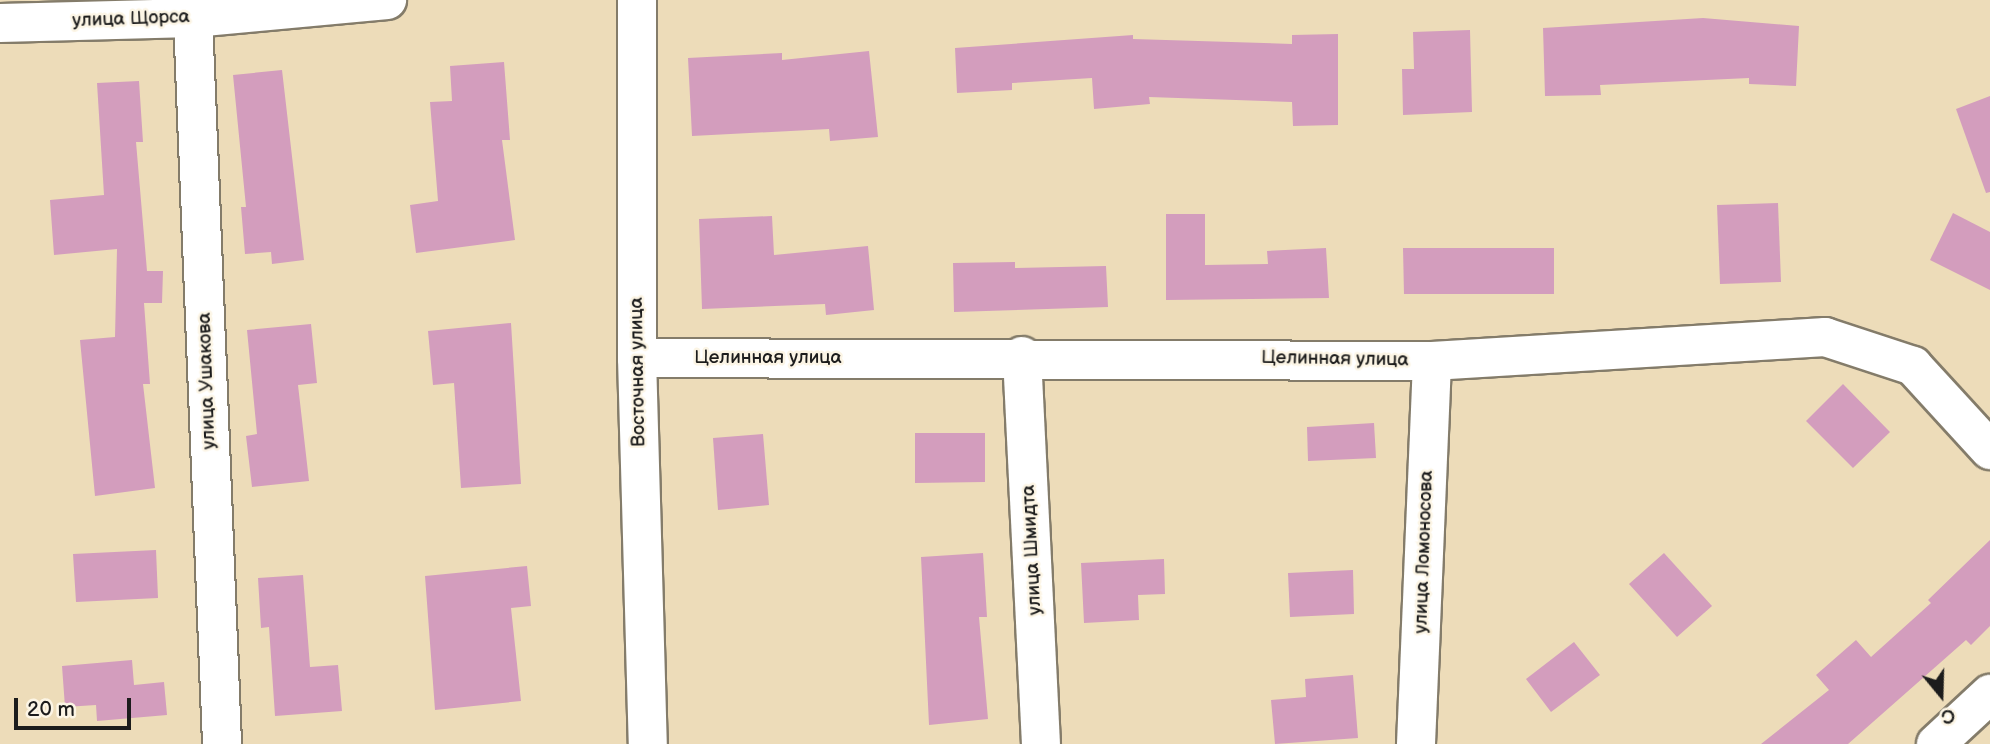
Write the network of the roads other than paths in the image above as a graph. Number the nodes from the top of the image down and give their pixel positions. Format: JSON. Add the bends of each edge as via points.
{"nodes":[{"id":1,"x":387,"y":0,"type":"edge"},
{"id":2,"x":637,"y":0,"type":"edge"},
{"id":3,"x":193,"y":18,"type":"junction"},
{"id":4,"x":0,"y":23,"type":"edge"},
{"id":5,"x":1022,"y":356,"type":"junction"},
{"id":6,"x":637,"y":358,"type":"junction"},
{"id":7,"x":1432,"y":360,"type":"junction"},
{"id":8,"x":1990,"y":450,"type":"edge"},
{"id":9,"x":1990,"y":694,"type":"edge"},
{"id":10,"x":222,"y":744,"type":"edge"},
{"id":11,"x":648,"y":744,"type":"edge"},
{"id":12,"x":1041,"y":744,"type":"edge"},
{"id":13,"x":1416,"y":744,"type":"edge"},
{"id":14,"x":1936,"y":744,"type":"edge"}],
"edges":[{"from":1,"to":3,"type":"street","name":"улица Щорса"},
{"from":2,"to":6,"type":"street","name":"Восточная улица"},
{"from":3,"to":4,"type":"street","name":"улица Щорса"},
{"from":3,"to":10,"type":"street","name":"улица Ушакова"},
{"from":5,"to":6,"type":"street","name":"Целинная улица"},
{"from":5,"to":7,"type":"street","name":"Целинная улица"},
{"from":5,"to":12,"type":"street","name":"улица Шмидта"},
{"from":6,"to":11,"type":"street","name":"Восточная улица"},
{"from":7,"to":8,"type":"street","name":"Целинная улица","via":[[1825,337],[1913,366]]},
{"from":7,"to":13,"type":"street","name":"улица Ломоносова"},
{"from":9,"to":14,"type":"street"}]}
